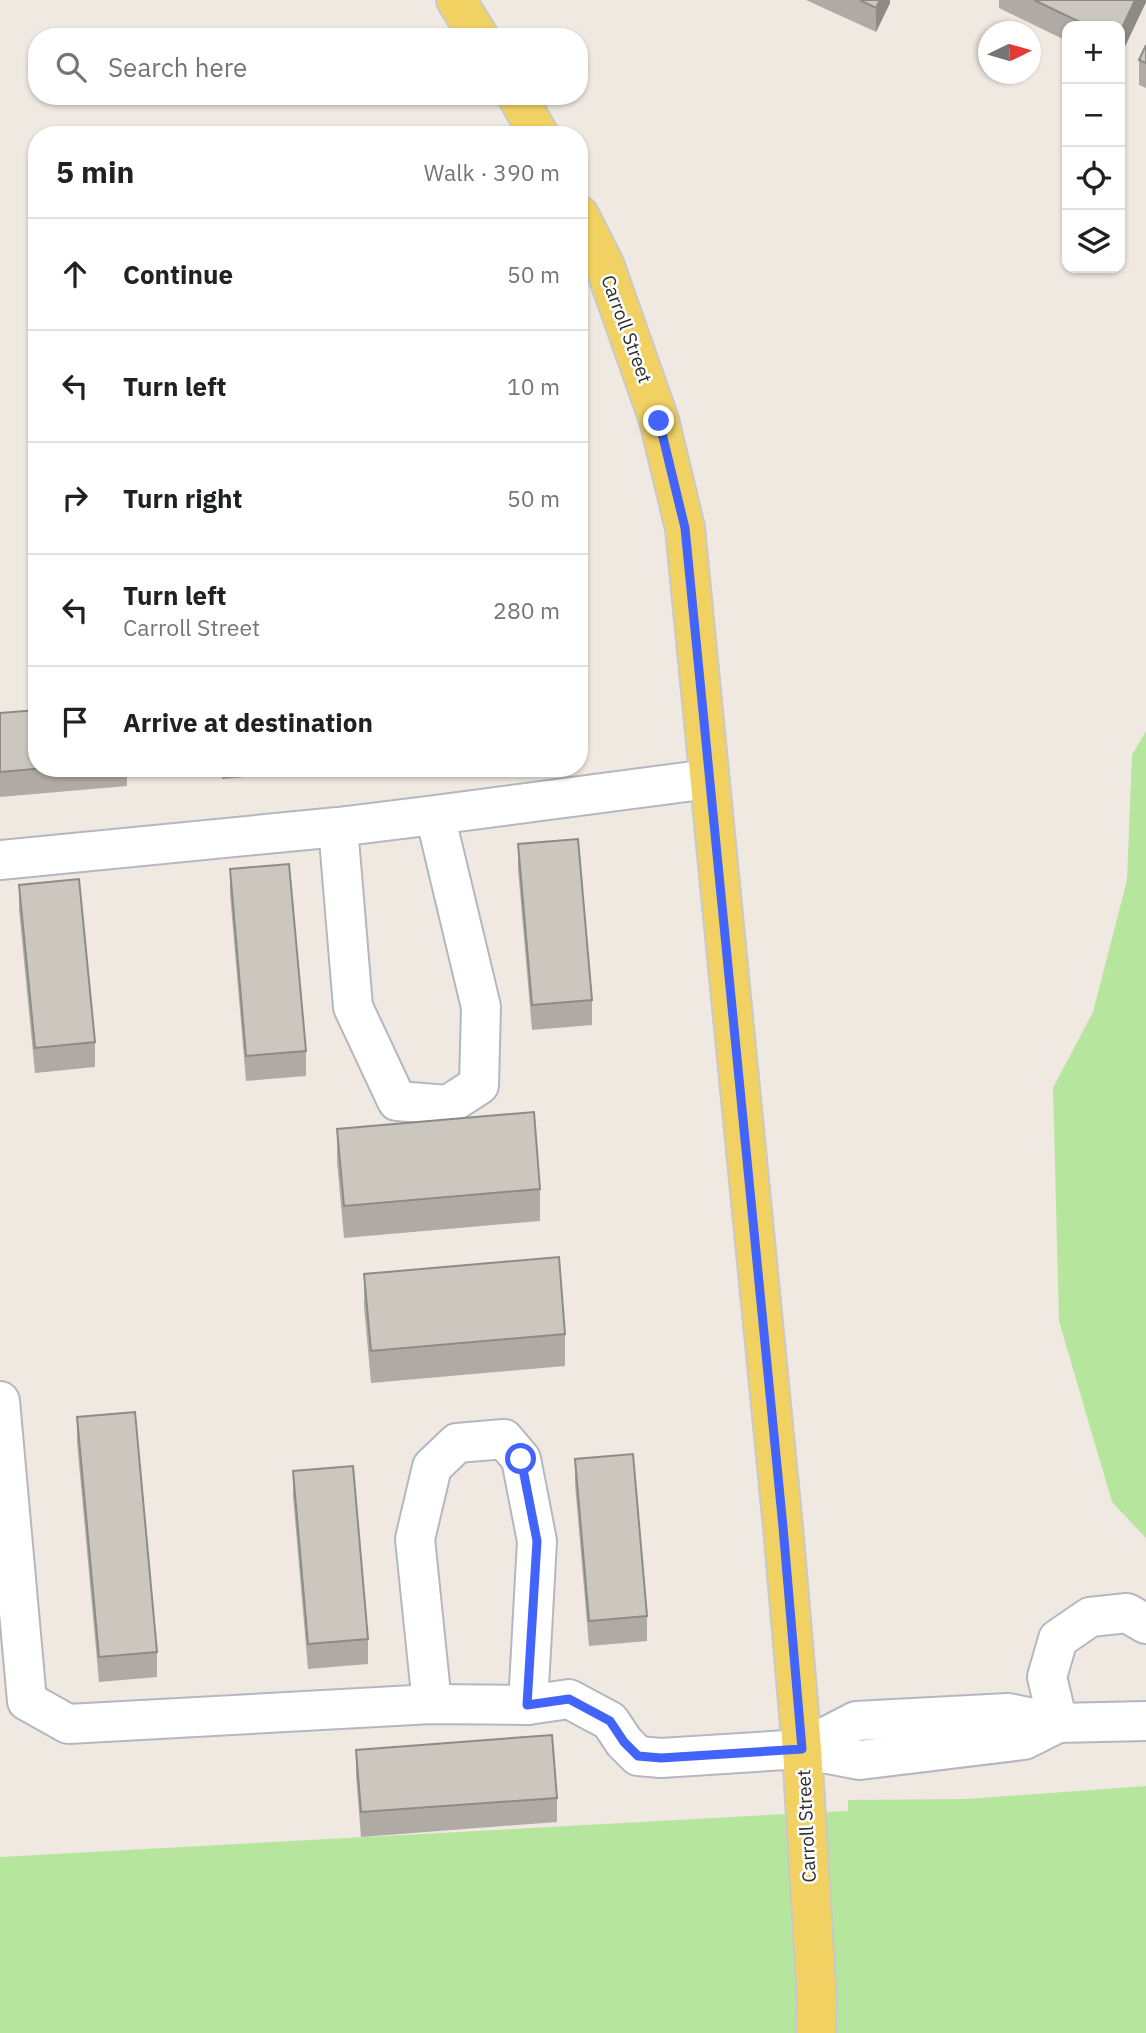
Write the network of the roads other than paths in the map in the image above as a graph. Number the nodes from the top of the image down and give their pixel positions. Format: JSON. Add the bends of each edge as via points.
{"nodes":[{"id":1,"x":456,"y":0,"type":"edge"},
{"id":2,"x":473,"y":28,"type":"edge"},
{"id":3,"x":522,"y":105,"type":"edge"},
{"id":4,"x":534,"y":126,"type":"edge"},
{"id":5,"x":588,"y":233,"type":"edge"},
{"id":6,"x":709,"y":779,"type":"junction"},
{"id":7,"x":435,"y":815,"type":"junction"},
{"id":8,"x":338,"y":827,"type":"junction"},
{"id":9,"x":0,"y":860,"type":"edge"},
{"id":10,"x":0,"y":1401,"type":"edge"},
{"id":11,"x":1146,"y":1624,"type":"edge"},
{"id":12,"x":432,"y":1704,"type":"junction"},
{"id":13,"x":527,"y":1705,"type":"junction"},
{"id":14,"x":1146,"y":1721,"type":"edge"},
{"id":15,"x":1058,"y":1723,"type":"junction"},
{"id":16,"x":802,"y":1749,"type":"junction"},
{"id":17,"x":816,"y":2033,"type":"edge"}],
"edges":[{"from":1,"to":2,"type":"main road"},
{"from":3,"to":4,"type":"main road"},
{"from":5,"to":6,"type":"main road","name":"Carroll Street","via":[[604,264],[659,421],[685,528]]},
{"from":6,"to":7,"type":"lane"},
{"from":6,"to":16,"type":"main road","name":"Carroll Street"},
{"from":7,"to":8,"type":"lane"},
{"from":7,"to":8,"type":"lane","via":[[481,1007],[479,1085],[448,1105],[397,1101],[354,1006]]},
{"from":8,"to":9,"type":"lane"},
{"from":10,"to":12,"type":"lane","via":[[27,1701],[68,1724]]},
{"from":11,"to":15,"type":"lane","via":[[1127,1613],[1090,1618],[1058,1639],[1047,1677]]},
{"from":12,"to":13,"type":"lane"},
{"from":12,"to":13,"type":"lane","via":[[415,1539],[432,1467],[457,1443],[504,1439],[521,1459],[537,1541]]},
{"from":13,"to":16,"type":"lane","via":[[569,1699],[610,1721],[638,1756]]},
{"from":14,"to":15,"type":"lane"},
{"from":15,"to":16,"type":"lane","via":[[1024,1740],[860,1760]]},
{"from":16,"to":17,"type":"main road","name":"Carroll Street"}]}
